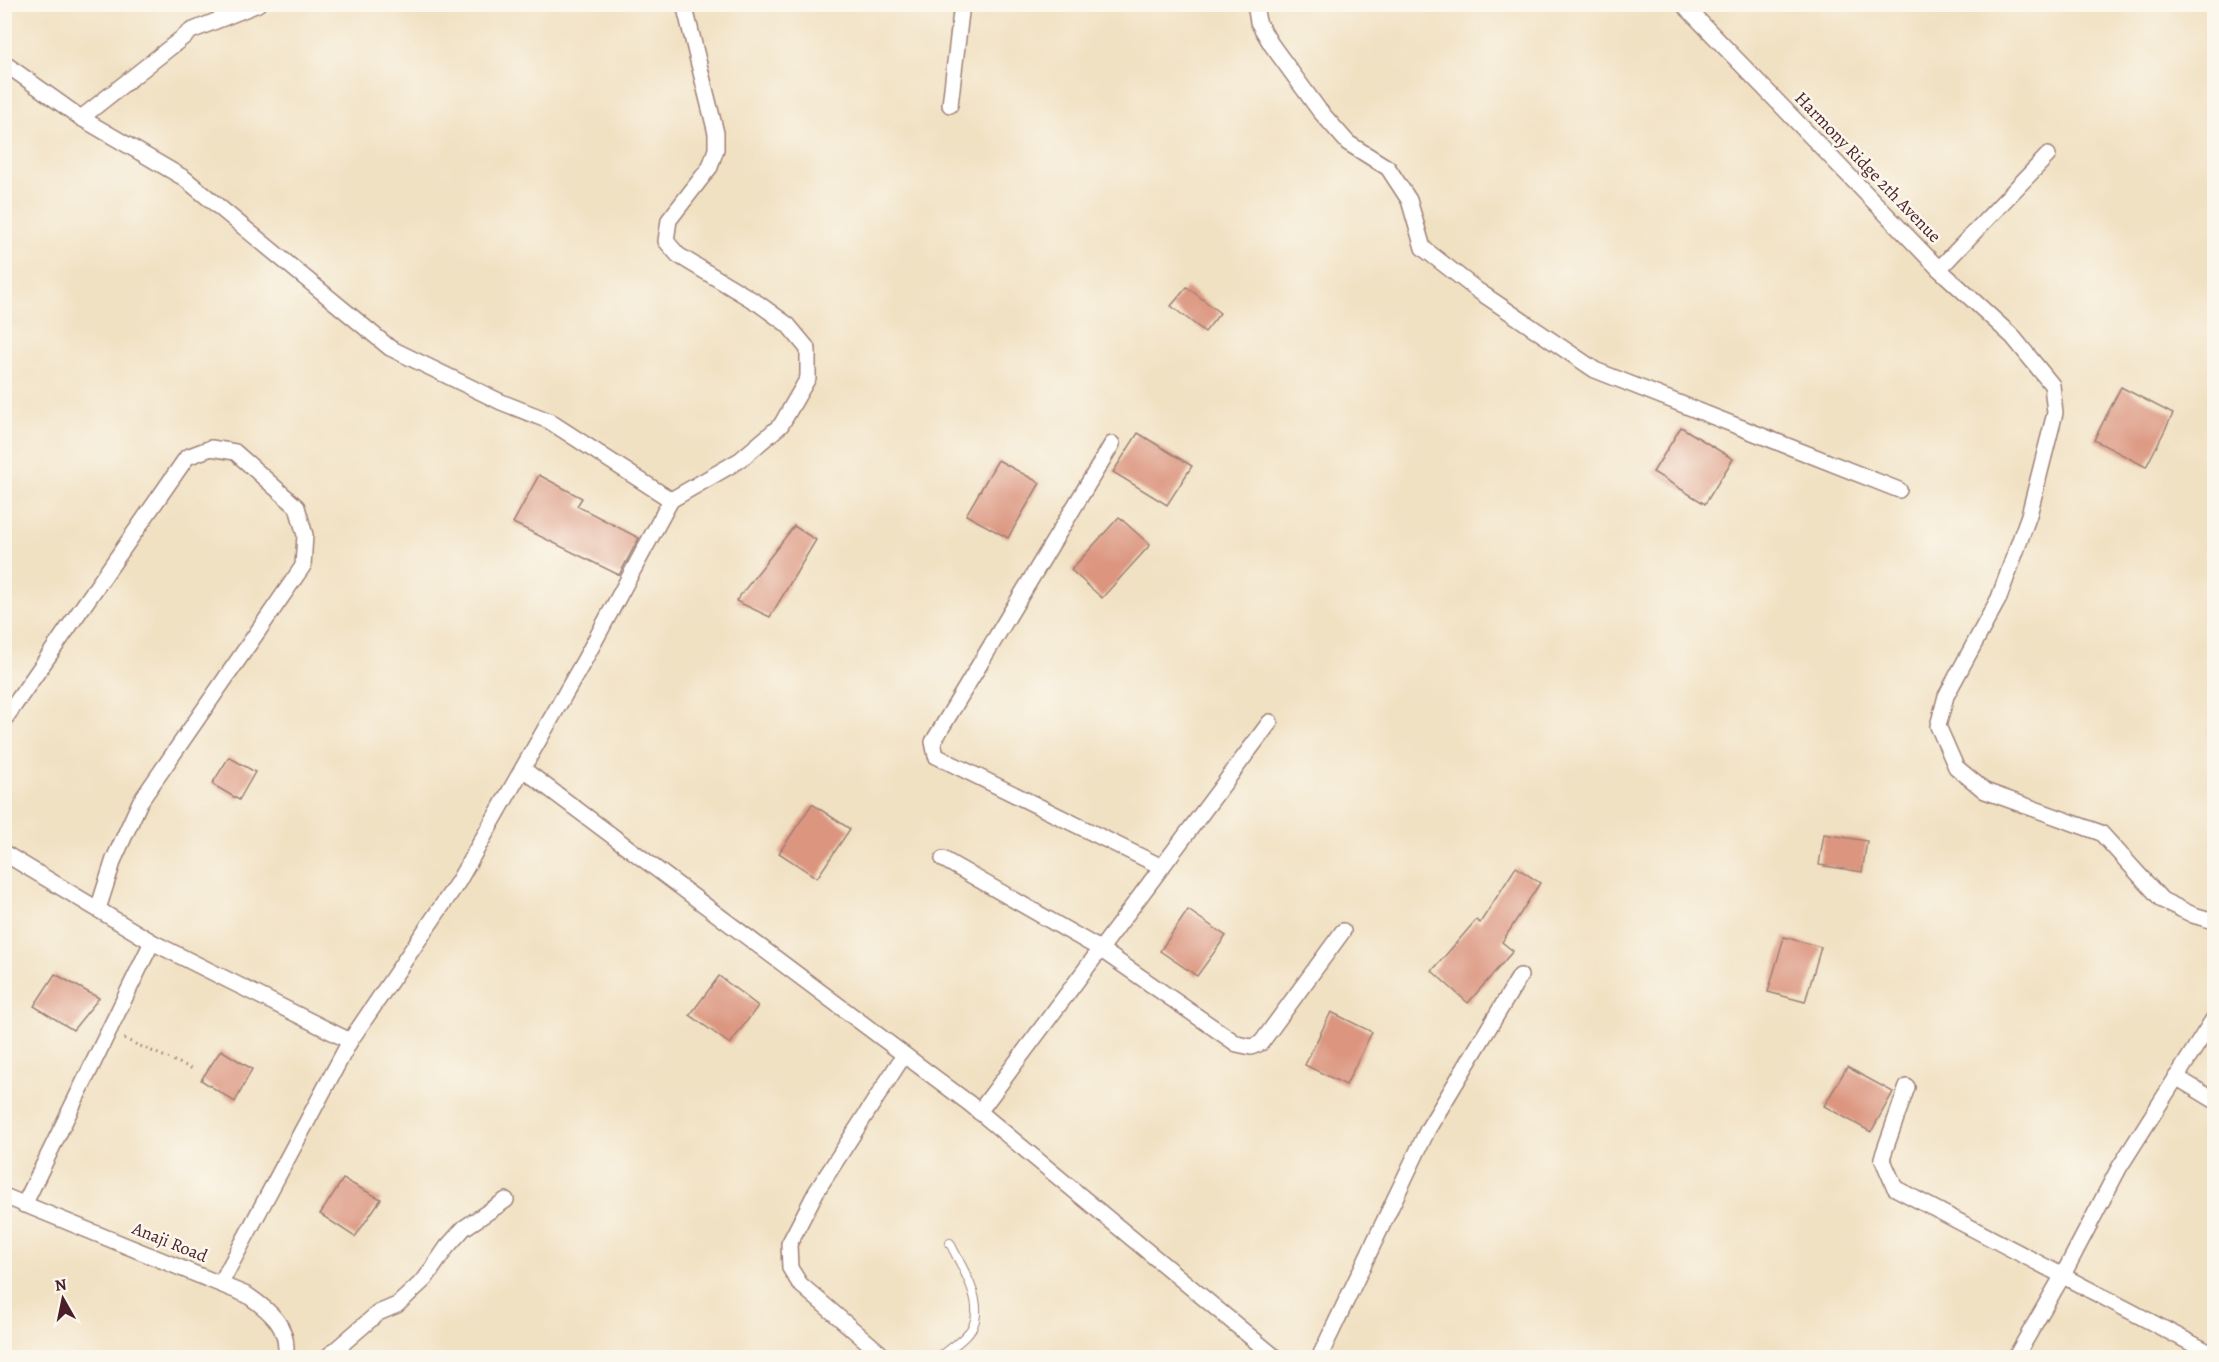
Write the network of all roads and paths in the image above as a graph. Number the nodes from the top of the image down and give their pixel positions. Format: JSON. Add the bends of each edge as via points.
{"nodes":[{"id":1,"x":258,"y":4,"type":"edge"},
{"id":2,"x":684,"y":4,"type":"edge"},
{"id":3,"x":962,"y":4,"type":"edge"},
{"id":4,"x":1255,"y":4,"type":"edge"},
{"id":5,"x":1683,"y":4,"type":"edge"},
{"id":6,"x":4,"y":63,"type":"edge"},
{"id":7,"x":950,"y":105,"type":"dead end"},
{"id":8,"x":81,"y":118,"type":"junction"},
{"id":9,"x":2048,"y":155,"type":"dead end"},
{"id":10,"x":1939,"y":269,"type":"junction"},
{"id":11,"x":1112,"y":444,"type":"dead end"},
{"id":12,"x":1899,"y":490,"type":"dead end"},
{"id":13,"x":671,"y":500,"type":"junction"},
{"id":14,"x":4,"y":720,"type":"edge"},
{"id":15,"x":1270,"y":722,"type":"dead end"},
{"id":16,"x":523,"y":769,"type":"junction"},
{"id":17,"x":4,"y":853,"type":"edge"},
{"id":18,"x":943,"y":858,"type":"dead end"},
{"id":19,"x":1162,"y":867,"type":"junction"},
{"id":20,"x":98,"y":909,"type":"junction"},
{"id":21,"x":2214,"y":921,"type":"edge"},
{"id":22,"x":1343,"y":931,"type":"dead end"},
{"id":23,"x":153,"y":942,"type":"junction"},
{"id":24,"x":1100,"y":949,"type":"junction"},
{"id":25,"x":1520,"y":976,"type":"dead end"},
{"id":26,"x":2214,"y":1018,"type":"edge"},
{"id":27,"x":106,"y":1036,"type":"junction"},
{"id":28,"x":350,"y":1041,"type":"junction"},
{"id":29,"x":904,"y":1055,"type":"junction"},
{"id":30,"x":193,"y":1070,"type":"dead end"},
{"id":31,"x":2175,"y":1077,"type":"junction"},
{"id":32,"x":1907,"y":1088,"type":"dead end"},
{"id":33,"x":2214,"y":1100,"type":"edge"},
{"id":34,"x":979,"y":1112,"type":"junction"},
{"id":35,"x":4,"y":1196,"type":"edge"},
{"id":36,"x":506,"y":1200,"type":"dead end"},
{"id":37,"x":24,"y":1205,"type":"junction"},
{"id":38,"x":950,"y":1243,"type":"dead end"},
{"id":39,"x":2063,"y":1275,"type":"junction"},
{"id":40,"x":221,"y":1283,"type":"junction"},
{"id":41,"x":2214,"y":1355,"type":"edge"},
{"id":42,"x":285,"y":1358,"type":"edge"},
{"id":43,"x":326,"y":1358,"type":"edge"},
{"id":44,"x":886,"y":1358,"type":"edge"},
{"id":45,"x":939,"y":1358,"type":"edge"},
{"id":46,"x":1276,"y":1358,"type":"edge"},
{"id":47,"x":1319,"y":1358,"type":"edge"},
{"id":48,"x":2015,"y":1358,"type":"edge"}],
"edges":[{"from":1,"to":8,"type":"street","via":[[191,31]]},
{"from":2,"to":13,"type":"street","via":[[717,149],[710,167],[669,220],[666,241],[678,255],[788,325],[808,349],[808,378],[781,425],[740,460]]},
{"from":3,"to":7,"type":"street"},
{"from":4,"to":12,"type":"street","via":[[1258,22],[1271,44],[1319,110],[1348,142],[1388,168],[1409,200],[1423,248],[1477,290],[1595,370]]},
{"from":5,"to":10,"type":"street","name":"Harmony Ridge 2th Avenue"},
{"from":6,"to":8,"type":"street"},
{"from":8,"to":13,"type":"street","via":[[184,178],[390,348],[549,421]]},
{"from":9,"to":10,"type":"street","name":"Harmony Ridge 2th Avenue"},
{"from":10,"to":21,"type":"street","via":[[2013,337],[2052,385],[2055,413],[2029,516],[1999,598],[1946,696],[1938,726],[1956,767],[1984,792],[2101,833],[2162,900]]},
{"from":11,"to":19,"type":"street","via":[[933,742],[936,756]]},
{"from":13,"to":16,"type":"street"},
{"from":14,"to":20,"type":"street","via":[[187,457],[211,448],[235,452],[297,507],[305,535],[303,566],[141,802],[114,859]]},
{"from":15,"to":19,"type":"street"},
{"from":16,"to":28,"type":"street","via":[[458,882]]},
{"from":16,"to":29,"type":"street"},
{"from":17,"to":20,"type":"street"},
{"from":18,"to":24,"type":"street"},
{"from":19,"to":24,"type":"street"},
{"from":20,"to":23,"type":"street"},
{"from":22,"to":24,"type":"street","via":[[1261,1043],[1251,1047],[1237,1044]]},
{"from":23,"to":27,"type":"street"},
{"from":23,"to":28,"type":"street"},
{"from":24,"to":34,"type":"street"},
{"from":25,"to":47,"type":"street","via":[[1428,1129]]},
{"from":26,"to":31,"type":"street"},
{"from":27,"to":30,"type":"path","via":[[134,1042]]},
{"from":27,"to":37,"type":"street"},
{"from":28,"to":40,"type":"street"},
{"from":29,"to":34,"type":"street"},
{"from":29,"to":44,"type":"street","via":[[816,1192],[789,1244],[790,1268],[800,1284]]},
{"from":31,"to":33,"type":"street"},
{"from":31,"to":39,"type":"street","via":[[2119,1168]]},
{"from":32,"to":39,"type":"street","via":[[1882,1158],[1895,1188]]},
{"from":34,"to":46,"type":"street"},
{"from":35,"to":37,"type":"street","name":"Anaji Road"},
{"from":36,"to":43,"type":"street","via":[[464,1228],[425,1279],[397,1305],[378,1312]]},
{"from":37,"to":40,"type":"street","name":"Anaji Road"},
{"from":38,"to":45,"type":"lane","via":[[977,1302],[976,1317],[969,1332]]},
{"from":39,"to":41,"type":"street"},
{"from":39,"to":48,"type":"street"},
{"from":40,"to":42,"type":"street","name":"Anaji Road","via":[[247,1294],[269,1310],[284,1330]]}]}
